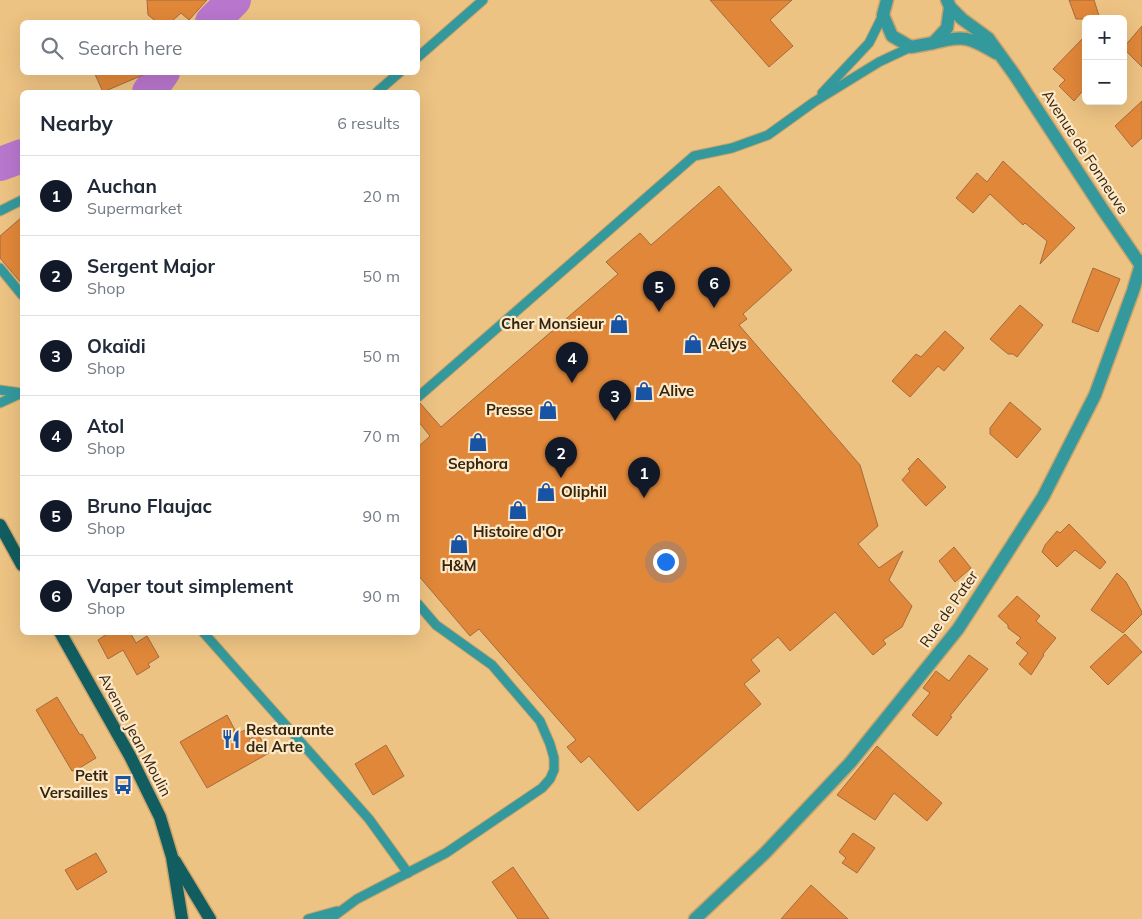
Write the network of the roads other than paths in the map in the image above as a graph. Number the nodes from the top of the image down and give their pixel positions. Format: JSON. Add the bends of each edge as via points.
{"nodes":[{"id":1,"x":483,"y":0,"type":"edge"},
{"id":2,"x":887,"y":0,"type":"edge"},
{"id":3,"x":948,"y":4,"type":"edge"},
{"id":4,"x":883,"y":15,"type":"junction"},
{"id":5,"x":933,"y":43,"type":"junction"},
{"id":6,"x":911,"y":47,"type":"junction"},
{"id":7,"x":420,"y":56,"type":"edge"},
{"id":8,"x":1000,"y":56,"type":"junction"},
{"id":9,"x":397,"y":75,"type":"edge"},
{"id":10,"x":379,"y":90,"type":"edge"},
{"id":11,"x":814,"y":102,"type":"junction"},
{"id":12,"x":20,"y":201,"type":"edge"},
{"id":13,"x":0,"y":211,"type":"edge"},
{"id":14,"x":1142,"y":264,"type":"edge"},
{"id":15,"x":0,"y":268,"type":"edge"},
{"id":16,"x":20,"y":293,"type":"edge"},
{"id":17,"x":0,"y":390,"type":"edge"},
{"id":18,"x":20,"y":393,"type":"edge"},
{"id":19,"x":20,"y":394,"type":"edge"},
{"id":20,"x":420,"y":396,"type":"edge"},
{"id":21,"x":0,"y":403,"type":"edge"},
{"id":22,"x":0,"y":525,"type":"edge"},
{"id":23,"x":20,"y":561,"type":"edge"},
{"id":24,"x":420,"y":606,"type":"edge"},
{"id":25,"x":62,"y":635,"type":"edge"},
{"id":26,"x":206,"y":635,"type":"edge"},
{"id":27,"x":172,"y":857,"type":"junction"},
{"id":28,"x":408,"y":873,"type":"junction"},
{"id":29,"x":342,"y":910,"type":"junction"},
{"id":30,"x":182,"y":919,"type":"edge"},
{"id":31,"x":210,"y":919,"type":"edge"},
{"id":32,"x":308,"y":919,"type":"edge"},
{"id":33,"x":330,"y":919,"type":"edge"},
{"id":34,"x":695,"y":919,"type":"edge"}],
"edges":[{"from":1,"to":7,"type":"lane"},
{"from":2,"to":4,"type":"street"},
{"from":3,"to":5,"type":"street","name":"Avenue de Fonneuve","via":[[947,28]]},
{"from":3,"to":8,"type":"street","name":"Avenue de Fonneuve","via":[[988,38]]},
{"from":4,"to":6,"type":"street","via":[[892,36]]},
{"from":4,"to":11,"type":"lane","via":[[869,43]]},
{"from":5,"to":6,"type":"street","name":"Avenue de Fonneuve"},
{"from":5,"to":8,"type":"street","name":"Avenue de Fonneuve","via":[[954,38],[975,40]]},
{"from":6,"to":11,"type":"lane"},
{"from":8,"to":14,"type":"street","name":"Avenue de Fonneuve"},
{"from":9,"to":10,"type":"lane"},
{"from":11,"to":20,"type":"lane","via":[[768,135],[732,148],[694,156]]},
{"from":12,"to":13,"type":"lane"},
{"from":14,"to":34,"type":"street","name":"Rue de Pater","via":[[1091,403],[1043,497],[958,629],[850,763],[765,853]]},
{"from":15,"to":16,"type":"lane"},
{"from":17,"to":18,"type":"lane"},
{"from":19,"to":21,"type":"lane"},
{"from":22,"to":23,"type":"main road"},
{"from":24,"to":28,"type":"lane","via":[[436,625],[492,665],[540,721],[554,758],[554,770],[542,788],[446,853]]},
{"from":25,"to":27,"type":"main road","name":"Avenue Jean Moulin","via":[[145,784],[160,817]]},
{"from":26,"to":28,"type":"lane","via":[[369,819]]},
{"from":27,"to":30,"type":"main road","name":"Avenue Jean Moulin"},
{"from":27,"to":31,"type":"main road","name":"Avenue Jean Moulin"},
{"from":28,"to":29,"type":"lane"},
{"from":29,"to":32,"type":"lane"},
{"from":29,"to":33,"type":"lane"}]}
